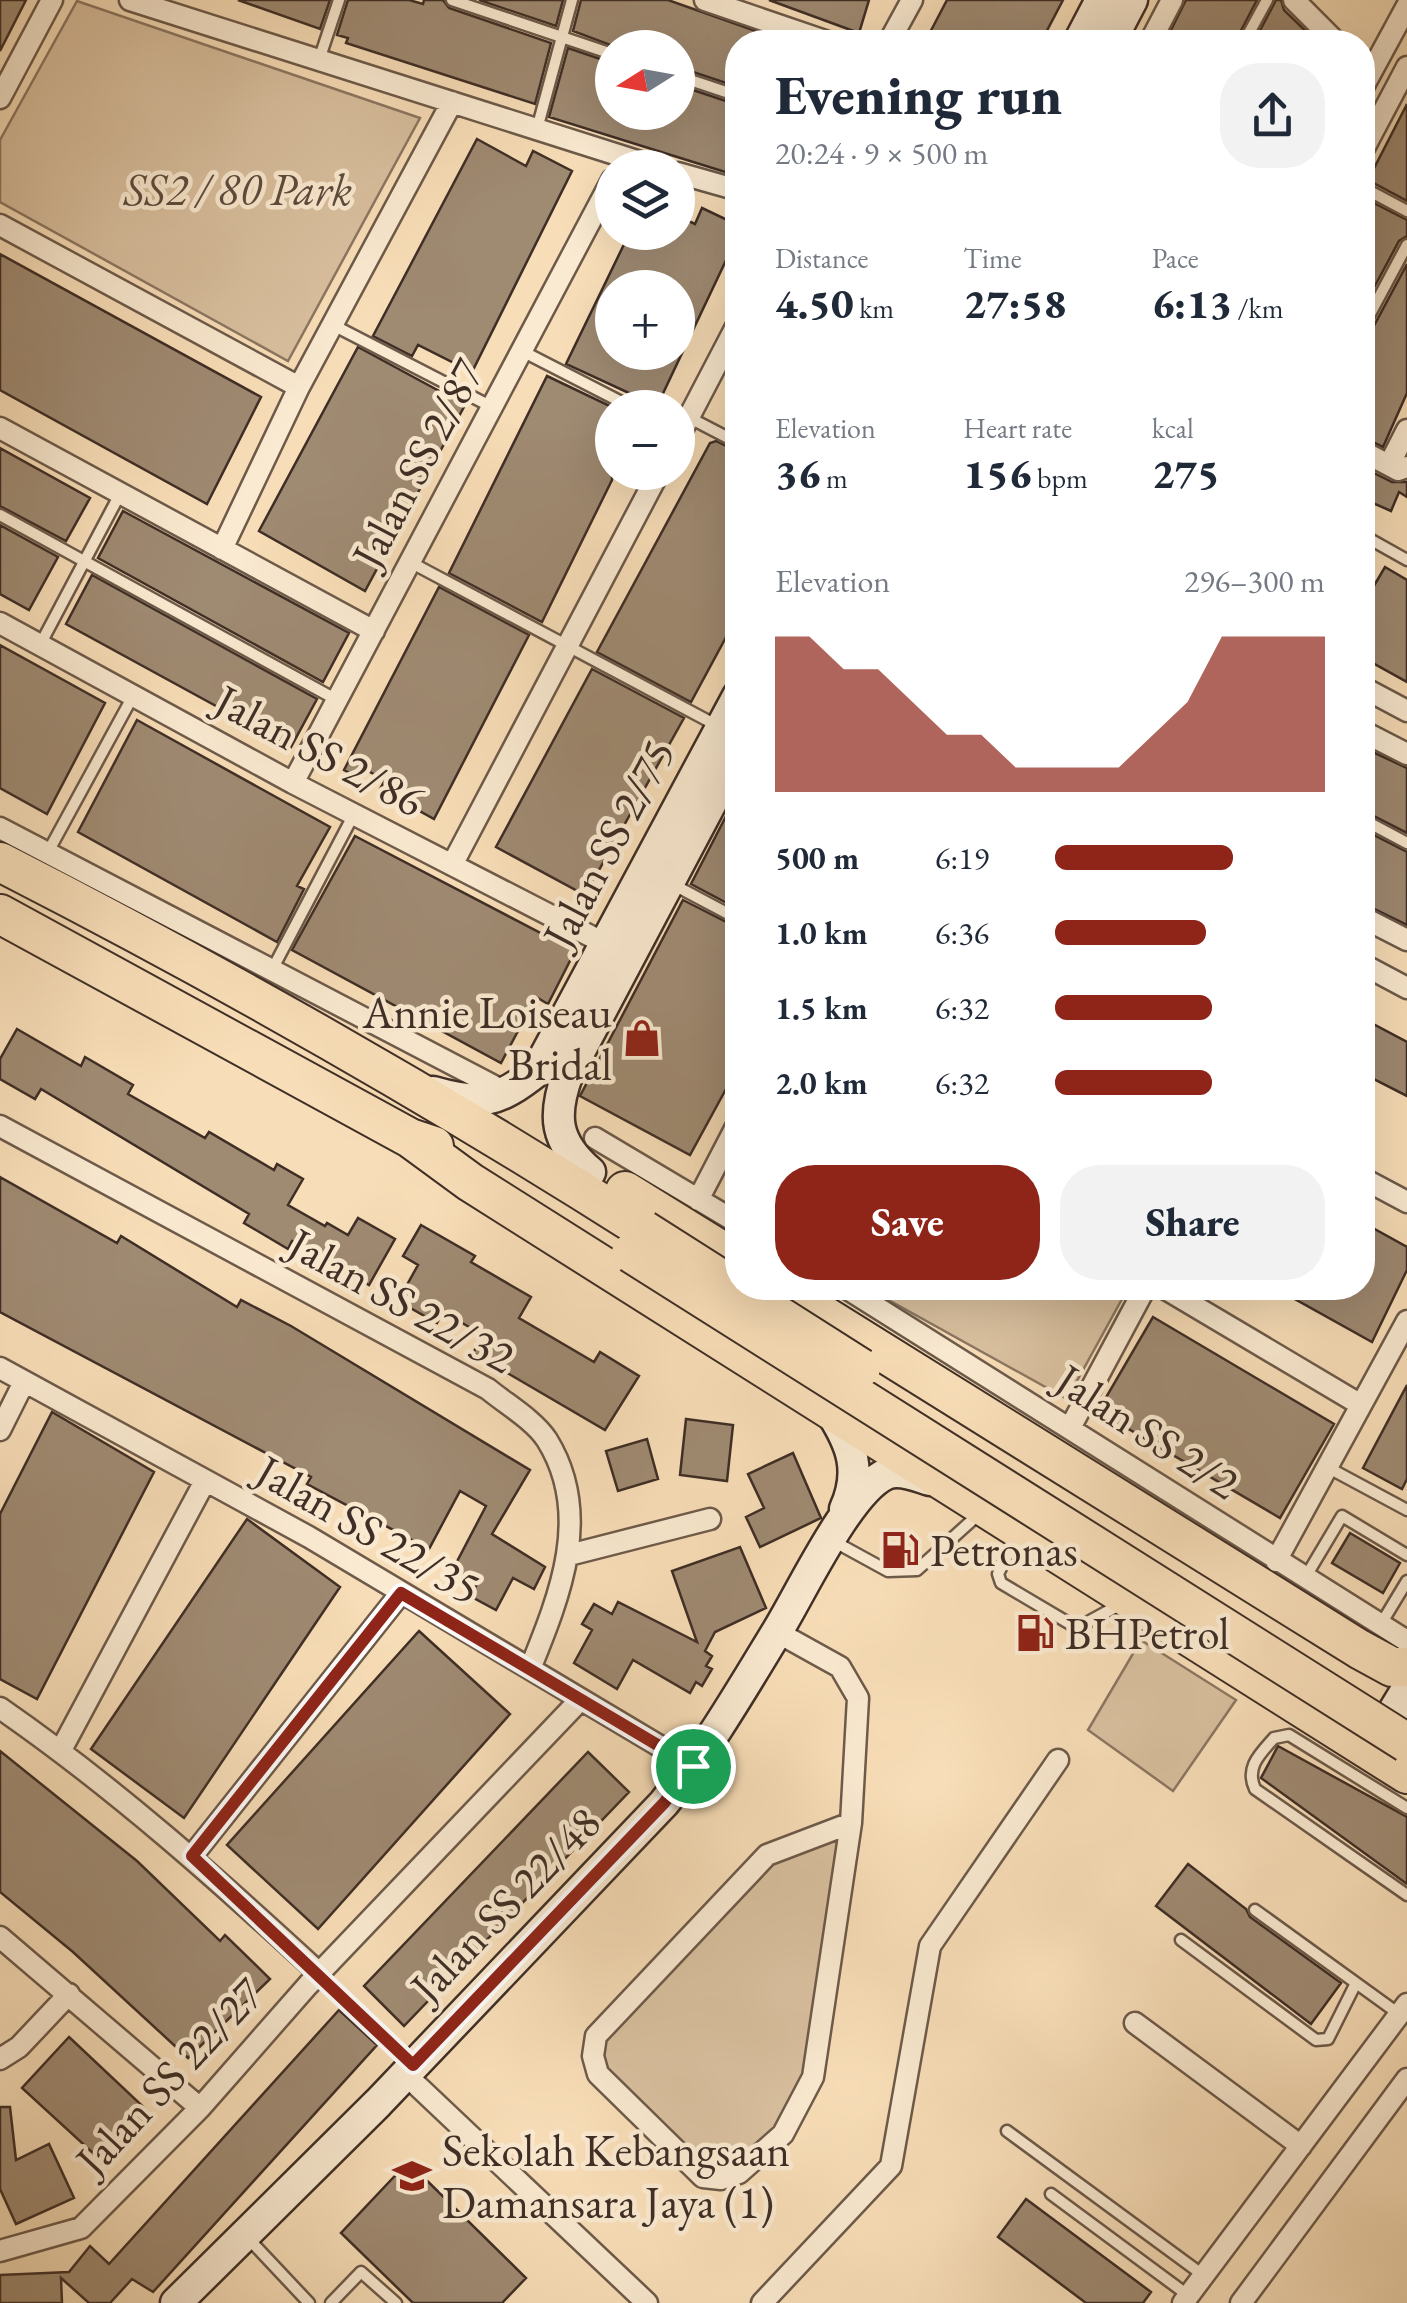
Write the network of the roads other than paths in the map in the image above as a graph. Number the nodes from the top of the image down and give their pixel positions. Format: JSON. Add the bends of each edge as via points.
{"nodes":[{"id":1,"x":52,"y":0,"type":"edge"},
{"id":2,"x":130,"y":0,"type":"edge"},
{"id":3,"x":339,"y":0,"type":"edge"},
{"id":4,"x":452,"y":0,"type":"edge"},
{"id":5,"x":572,"y":0,"type":"edge"},
{"id":6,"x":704,"y":0,"type":"edge"},
{"id":7,"x":912,"y":0,"type":"edge"},
{"id":8,"x":1101,"y":0,"type":"edge"},
{"id":9,"x":1132,"y":0,"type":"edge"},
{"id":10,"x":1172,"y":0,"type":"edge"},
{"id":11,"x":1267,"y":0,"type":"edge"},
{"id":12,"x":1294,"y":0,"type":"edge"},
{"id":13,"x":1407,"y":6,"type":"edge"},
{"id":14,"x":793,"y":30,"type":"edge"},
{"id":15,"x":895,"y":30,"type":"edge"},
{"id":16,"x":1085,"y":30,"type":"edge"},
{"id":17,"x":1116,"y":30,"type":"edge"},
{"id":18,"x":1156,"y":30,"type":"edge"},
{"id":19,"x":1251,"y":30,"type":"edge"},
{"id":20,"x":1324,"y":30,"type":"edge"},
{"id":21,"x":562,"y":38,"type":"junction"},
{"id":22,"x":595,"y":49,"type":"edge"},
{"id":23,"x":319,"y":60,"type":"junction"},
{"id":24,"x":1375,"y":61,"type":"edge"},
{"id":25,"x":1407,"y":67,"type":"edge"},
{"id":26,"x":695,"y":82,"type":"edge"},
{"id":27,"x":725,"y":92,"type":"edge"},
{"id":28,"x":0,"y":98,"type":"edge"},
{"id":29,"x":452,"y":102,"type":"junction"},
{"id":30,"x":1375,"y":127,"type":"edge"},
{"id":31,"x":537,"y":130,"type":"junction"},
{"id":32,"x":595,"y":152,"type":"edge"},
{"id":33,"x":695,"y":178,"type":"edge"},
{"id":34,"x":725,"y":186,"type":"edge"},
{"id":35,"x":1375,"y":194,"type":"edge"},
{"id":36,"x":1407,"y":210,"type":"edge"},
{"id":37,"x":595,"y":212,"type":"edge"},
{"id":38,"x":0,"y":225,"type":"edge"},
{"id":39,"x":1407,"y":245,"type":"edge"},
{"id":40,"x":1375,"y":305,"type":"edge"},
{"id":41,"x":333,"y":325,"type":"junction"},
{"id":42,"x":725,"y":347,"type":"edge"},
{"id":43,"x":522,"y":351,"type":"junction"},
{"id":44,"x":300,"y":387,"type":"junction"},
{"id":45,"x":598,"y":390,"type":"edge"},
{"id":46,"x":695,"y":403,"type":"edge"},
{"id":47,"x":492,"y":407,"type":"junction"},
{"id":48,"x":0,"y":428,"type":"edge"},
{"id":49,"x":1407,"y":430,"type":"edge"},
{"id":50,"x":695,"y":433,"type":"edge"},
{"id":51,"x":725,"y":441,"type":"edge"},
{"id":52,"x":1375,"y":457,"type":"edge"},
{"id":53,"x":1398,"y":467,"type":"edge"},
{"id":54,"x":650,"y":490,"type":"edge"},
{"id":55,"x":120,"y":493,"type":"junction"},
{"id":56,"x":0,"y":515,"type":"edge"},
{"id":57,"x":1375,"y":542,"type":"edge"},
{"id":58,"x":222,"y":549,"type":"junction"},
{"id":59,"x":85,"y":560,"type":"junction"},
{"id":60,"x":1407,"y":560,"type":"edge"},
{"id":61,"x":410,"y":562,"type":"junction"},
{"id":62,"x":0,"y":623,"type":"edge"},
{"id":63,"x":374,"y":631,"type":"junction"},
{"id":64,"x":40,"y":645,"type":"junction"},
{"id":65,"x":568,"y":646,"type":"junction"},
{"id":66,"x":1375,"y":694,"type":"edge"},
{"id":67,"x":134,"y":696,"type":"junction"},
{"id":68,"x":337,"y":700,"type":"junction"},
{"id":69,"x":1407,"y":711,"type":"edge"},
{"id":70,"x":725,"y":737,"type":"edge"},
{"id":71,"x":1375,"y":737,"type":"edge"},
{"id":72,"x":725,"y":748,"type":"edge"},
{"id":73,"x":725,"y":751,"type":"edge"},
{"id":74,"x":1407,"y":754,"type":"edge"},
{"id":75,"x":292,"y":783,"type":"junction"},
{"id":76,"x":354,"y":814,"type":"junction"},
{"id":77,"x":1375,"y":825,"type":"edge"},
{"id":78,"x":0,"y":828,"type":"edge"},
{"id":79,"x":1407,"y":842,"type":"edge"},
{"id":80,"x":47,"y":853,"type":"junction"},
{"id":81,"x":0,"y":862,"type":"edge"},
{"id":82,"x":452,"y":865,"type":"junction"},
{"id":83,"x":668,"y":882,"type":"junction"},
{"id":84,"x":725,"y":913,"type":"edge"},
{"id":85,"x":0,"y":914,"type":"edge"},
{"id":86,"x":1375,"y":924,"type":"edge"},
{"id":87,"x":1407,"y":940,"type":"edge"},
{"id":88,"x":604,"y":943,"type":"junction"},
{"id":89,"x":272,"y":968,"type":"junction"},
{"id":90,"x":1375,"y":971,"type":"edge"},
{"id":91,"x":1407,"y":988,"type":"edge"},
{"id":92,"x":411,"y":1085,"type":"junction"},
{"id":93,"x":494,"y":1086,"type":"dead end"},
{"id":94,"x":0,"y":1126,"type":"edge"},
{"id":95,"x":498,"y":1137,"type":"junction"},
{"id":96,"x":410,"y":1138,"type":"junction"},
{"id":97,"x":725,"y":1148,"type":"edge"},
{"id":98,"x":593,"y":1155,"type":"junction"},
{"id":99,"x":1375,"y":1185,"type":"edge"},
{"id":100,"x":698,"y":1200,"type":"junction"},
{"id":101,"x":1407,"y":1202,"type":"edge"},
{"id":102,"x":725,"y":1216,"type":"edge"},
{"id":103,"x":637,"y":1242,"type":"junction"},
{"id":104,"x":725,"y":1251,"type":"edge"},
{"id":105,"x":725,"y":1296,"type":"edge"},
{"id":106,"x":731,"y":1300,"type":"edge"},
{"id":107,"x":800,"y":1300,"type":"edge"},
{"id":108,"x":869,"y":1300,"type":"edge"},
{"id":109,"x":1139,"y":1300,"type":"edge"},
{"id":110,"x":1184,"y":1300,"type":"edge"},
{"id":111,"x":1407,"y":1322,"type":"edge"},
{"id":112,"x":0,"y":1368,"type":"edge"},
{"id":113,"x":24,"y":1382,"type":"junction"},
{"id":114,"x":1361,"y":1406,"type":"junction"},
{"id":115,"x":830,"y":1410,"type":"junction"},
{"id":116,"x":1070,"y":1428,"type":"junction"},
{"id":117,"x":0,"y":1430,"type":"edge"},
{"id":118,"x":1328,"y":1467,"type":"junction"},
{"id":119,"x":206,"y":1481,"type":"junction"},
{"id":120,"x":938,"y":1482,"type":"junction"},
{"id":121,"x":983,"y":1510,"type":"junction"},
{"id":122,"x":1407,"y":1510,"type":"edge"},
{"id":123,"x":710,"y":1519,"type":"dead end"},
{"id":124,"x":836,"y":1530,"type":"junction"},
{"id":125,"x":1019,"y":1533,"type":"junction"},
{"id":126,"x":569,"y":1555,"type":"junction"},
{"id":127,"x":1407,"y":1556,"type":"edge"},
{"id":128,"x":1276,"y":1561,"type":"junction"},
{"id":129,"x":1305,"y":1578,"type":"junction"},
{"id":130,"x":1407,"y":1581,"type":"edge"},
{"id":131,"x":401,"y":1593,"type":"junction"},
{"id":132,"x":1126,"y":1600,"type":"junction"},
{"id":133,"x":777,"y":1632,"type":"junction"},
{"id":134,"x":1370,"y":1637,"type":"junction"},
{"id":135,"x":1407,"y":1642,"type":"edge"},
{"id":136,"x":1407,"y":1667,"type":"edge"},
{"id":137,"x":530,"y":1669,"type":"junction"},
{"id":138,"x":1407,"y":1689,"type":"edge"},
{"id":139,"x":580,"y":1700,"type":"junction"},
{"id":140,"x":0,"y":1708,"type":"edge"},
{"id":141,"x":1407,"y":1718,"type":"edge"},
{"id":142,"x":1328,"y":1726,"type":"junction"},
{"id":143,"x":60,"y":1750,"type":"junction"},
{"id":144,"x":1396,"y":1753,"type":"edge"},
{"id":145,"x":1058,"y":1760,"type":"dead end"},
{"id":146,"x":693,"y":1766,"type":"junction"},
{"id":147,"x":1407,"y":1808,"type":"edge"},
{"id":148,"x":851,"y":1823,"type":"junction"},
{"id":149,"x":192,"y":1856,"type":"junction"},
{"id":150,"x":1407,"y":1895,"type":"edge"},
{"id":151,"x":1255,"y":1910,"type":"dead end"},
{"id":152,"x":0,"y":1937,"type":"edge"},
{"id":153,"x":1180,"y":1940,"type":"dead end"},
{"id":154,"x":319,"y":1973,"type":"junction"},
{"id":155,"x":1356,"y":1983,"type":"junction"},
{"id":156,"x":69,"y":1994,"type":"junction"},
{"id":157,"x":1403,"y":2009,"type":"edge"},
{"id":158,"x":1135,"y":2024,"type":"dead end"},
{"id":159,"x":0,"y":2059,"type":"edge"},
{"id":160,"x":409,"y":2070,"type":"junction"},
{"id":161,"x":1403,"y":2093,"type":"edge"},
{"id":162,"x":200,"y":2108,"type":"junction"},
{"id":163,"x":1007,"y":2131,"type":"dead end"},
{"id":164,"x":1300,"y":2146,"type":"junction"},
{"id":165,"x":1051,"y":2194,"type":"dead end"},
{"id":166,"x":246,"y":2236,"type":"junction"},
{"id":167,"x":0,"y":2251,"type":"edge"},
{"id":168,"x":1204,"y":2275,"type":"junction"},
{"id":169,"x":1186,"y":2299,"type":"edge"},
{"id":170,"x":176,"y":2303,"type":"edge"},
{"id":171,"x":310,"y":2303,"type":"edge"},
{"id":172,"x":331,"y":2303,"type":"edge"},
{"id":173,"x":396,"y":2303,"type":"edge"},
{"id":174,"x":647,"y":2303,"type":"edge"},
{"id":175,"x":762,"y":2303,"type":"edge"},
{"id":176,"x":1241,"y":2303,"type":"edge"}],
"edges":[{"from":1,"to":28,"type":"street"},
{"from":2,"to":23,"type":"street"},
{"from":3,"to":23,"type":"lane"},
{"from":4,"to":21,"type":"lane"},
{"from":5,"to":21,"type":"lane"},
{"from":6,"to":14,"type":"street"},
{"from":7,"to":15,"type":"street"},
{"from":8,"to":16,"type":"street"},
{"from":9,"to":17,"type":"street"},
{"from":10,"to":18,"type":"street"},
{"from":11,"to":19,"type":"lane"},
{"from":12,"to":20,"type":"street"},
{"from":13,"to":24,"type":"street"},
{"from":21,"to":22,"type":"lane"},
{"from":21,"to":31,"type":"lane"},
{"from":23,"to":29,"type":"street"},
{"from":25,"to":30,"type":"street"},
{"from":26,"to":27,"type":"lane"},
{"from":29,"to":31,"type":"street"},
{"from":29,"to":41,"type":"street"},
{"from":31,"to":32,"type":"street"},
{"from":33,"to":34,"type":"street"},
{"from":35,"to":36,"type":"lane"},
{"from":37,"to":43,"type":"street","name":"Jalan SS 2/87"},
{"from":38,"to":44,"type":"street"},
{"from":39,"to":40,"type":"lane"},
{"from":41,"to":44,"type":"street"},
{"from":41,"to":47,"type":"lane"},
{"from":42,"to":46,"type":"street"},
{"from":43,"to":45,"type":"lane"},
{"from":43,"to":47,"type":"street","name":"Jalan SS 2/87"},
{"from":44,"to":58,"type":"street"},
{"from":47,"to":61,"type":"street","name":"Jalan SS 2/87"},
{"from":48,"to":55,"type":"street"},
{"from":49,"to":53,"type":"street"},
{"from":50,"to":51,"type":"lane"},
{"from":52,"to":53,"type":"street"},
{"from":54,"to":65,"type":"street"},
{"from":55,"to":58,"type":"street"},
{"from":55,"to":59,"type":"lane"},
{"from":56,"to":59,"type":"lane"},
{"from":57,"to":60,"type":"lane"},
{"from":58,"to":63,"type":"street"},
{"from":59,"to":64,"type":"lane"},
{"from":59,"to":68,"type":"lane"},
{"from":61,"to":63,"type":"street","name":"Jalan SS 2/87"},
{"from":61,"to":65,"type":"lane"},
{"from":62,"to":64,"type":"street","name":"Jalan SS 2/86"},
{"from":63,"to":68,"type":"street","name":"Jalan SS 2/87"},
{"from":64,"to":67,"type":"street","name":"Jalan SS 2/86"},
{"from":65,"to":70,"type":"lane"},
{"from":65,"to":82,"type":"street"},
{"from":66,"to":69,"type":"street"},
{"from":67,"to":75,"type":"street","name":"Jalan SS 2/86"},
{"from":67,"to":80,"type":"lane"},
{"from":68,"to":75,"type":"street","name":"Jalan SS 2/87"},
{"from":71,"to":74,"type":"street"},
{"from":72,"to":88,"type":"street","name":"Jalan SS 2/75"},
{"from":73,"to":83,"type":"street","name":"Jalan SS 2/75"},
{"from":75,"to":76,"type":"street","name":"Jalan SS 2/86"},
{"from":76,"to":82,"type":"street","name":"Jalan SS 2/86"},
{"from":76,"to":89,"type":"lane"},
{"from":77,"to":79,"type":"lane"},
{"from":78,"to":80,"type":"street"},
{"from":80,"to":89,"type":"street"},
{"from":81,"to":92,"type":"highway"},
{"from":82,"to":88,"type":"street","name":"Jalan SS 2/86"},
{"from":83,"to":84,"type":"lane"},
{"from":83,"to":98,"type":"street","name":"Jalan SS 2/75","via":[[558,1102],[560,1137],[570,1154]]},
{"from":85,"to":96,"type":"highway"},
{"from":86,"to":87,"type":"street"},
{"from":88,"to":92,"type":"street","name":"Jalan SS 2/75","via":[[537,1070],[510,1092],[466,1102]]},
{"from":89,"to":93,"type":"street"},
{"from":90,"to":91,"type":"street"},
{"from":92,"to":95,"type":"highway"},
{"from":94,"to":126,"type":"street","name":"Jalan SS 22/32","via":[[488,1388],[546,1437],[566,1482]]},
{"from":95,"to":98,"type":"highway"},
{"from":95,"to":103,"type":"highway"},
{"from":96,"to":103,"type":"highway"},
{"from":96,"to":115,"type":"highway"},
{"from":97,"to":100,"type":"street"},
{"from":98,"to":100,"type":"street"},
{"from":98,"to":104,"type":"highway"},
{"from":99,"to":101,"type":"street"},
{"from":100,"to":102,"type":"street"},
{"from":103,"to":105,"type":"highway","bridge":true},
{"from":103,"to":144,"type":"highway","bridge":true},
{"from":106,"to":141,"type":"highway","bridge":true},
{"from":107,"to":134,"type":"highway"},
{"from":108,"to":116,"type":"street","name":"Jalan SS 2/2"},
{"from":109,"to":116,"type":"street"},
{"from":110,"to":114,"type":"street"},
{"from":111,"to":114,"type":"street"},
{"from":112,"to":113,"type":"street","name":"Jalan SS 22/35"},
{"from":113,"to":117,"type":"street"},
{"from":113,"to":119,"type":"street","name":"Jalan SS 22/35"},
{"from":114,"to":118,"type":"street"},
{"from":115,"to":120,"type":"highway"},
{"from":115,"to":124,"type":"street","via":[[856,1466]]},
{"from":116,"to":128,"type":"street","name":"Jalan SS 2/2"},
{"from":118,"to":122,"type":"lane"},
{"from":118,"to":128,"type":"street"},
{"from":119,"to":131,"type":"street","name":"Jalan SS 22/35"},
{"from":119,"to":143,"type":"street"},
{"from":120,"to":121,"type":"highway"},
{"from":120,"to":124,"type":"street","name":"Jalan SS 22/48","via":[[885,1474]]},
{"from":121,"to":124,"type":"lane","via":[[917,1570],[888,1571]]},
{"from":121,"to":125,"type":"highway"},
{"from":123,"to":126,"type":"street"},
{"from":124,"to":133,"type":"street","name":"Jalan SS 22/48"},
{"from":125,"to":132,"type":"highway"},
{"from":125,"to":132,"type":"lane","via":[[998,1574],[1001,1583],[1077,1628]]},
{"from":126,"to":137,"type":"street","name":"Jalan SS 22/32"},
{"from":127,"to":129,"type":"lane","via":[[1342,1516]]},
{"from":128,"to":129,"type":"street","name":"Jalan SS 2/2"},
{"from":129,"to":134,"type":"street","name":"Jalan SS 2/2"},
{"from":130,"to":134,"type":"lane"},
{"from":131,"to":137,"type":"street","name":"Jalan SS 22/35"},
{"from":131,"to":149,"type":"street"},
{"from":132,"to":142,"type":"highway"},
{"from":133,"to":146,"type":"street","name":"Jalan SS 22/48"},
{"from":133,"to":148,"type":"street","via":[[840,1668],[858,1698]]},
{"from":134,"to":135,"type":"street","name":"Jalan SS 2/2"},
{"from":134,"to":136,"type":"highway","via":[[1392,1667]]},
{"from":134,"to":142,"type":"highway","via":[[1370,1694],[1356,1712]]},
{"from":137,"to":139,"type":"street","name":"Jalan SS 22/35"},
{"from":138,"to":144,"type":"street"},
{"from":139,"to":146,"type":"street","name":"Jalan SS 22/35"},
{"from":139,"to":154,"type":"street","name":"Jalan SS 22/27"},
{"from":140,"to":143,"type":"street"},
{"from":142,"to":144,"type":"highway"},
{"from":143,"to":149,"type":"street"},
{"from":145,"to":175,"type":"street","via":[[930,1946],[891,2166]]},
{"from":146,"to":160,"type":"street","name":"Jalan SS 22/48"},
{"from":147,"to":150,"type":"lane","via":[[1288,1735],[1274,1738],[1254,1761],[1255,1789]]},
{"from":148,"to":148,"type":"street","via":[[766,1855],[596,2036],[598,2074],[703,2177],[739,2173],[783,2134],[813,2077]]},
{"from":149,"to":154,"type":"street"},
{"from":151,"to":155,"type":"lane"},
{"from":152,"to":156,"type":"street"},
{"from":153,"to":155,"type":"lane","via":[[1316,2040],[1328,2039]]},
{"from":154,"to":160,"type":"lane"},
{"from":154,"to":162,"type":"street","name":"Jalan SS 22/27"},
{"from":155,"to":157,"type":"lane"},
{"from":156,"to":159,"type":"street"},
{"from":156,"to":162,"type":"street"},
{"from":157,"to":164,"type":"street"},
{"from":158,"to":164,"type":"street"},
{"from":160,"to":166,"type":"street","name":"Jalan SS 22/48"},
{"from":160,"to":174,"type":"street"},
{"from":161,"to":176,"type":"street"},
{"from":162,"to":167,"type":"street","name":"Jalan SS 22/27","via":[[80,2228]]},
{"from":163,"to":168,"type":"lane"},
{"from":164,"to":168,"type":"street"},
{"from":165,"to":169,"type":"lane"},
{"from":166,"to":170,"type":"street","name":"Jalan SS 22/48"},
{"from":166,"to":171,"type":"lane"},
{"from":168,"to":169,"type":"street"},
{"from":172,"to":173,"type":"lane","via":[[361,2272]]}]}
